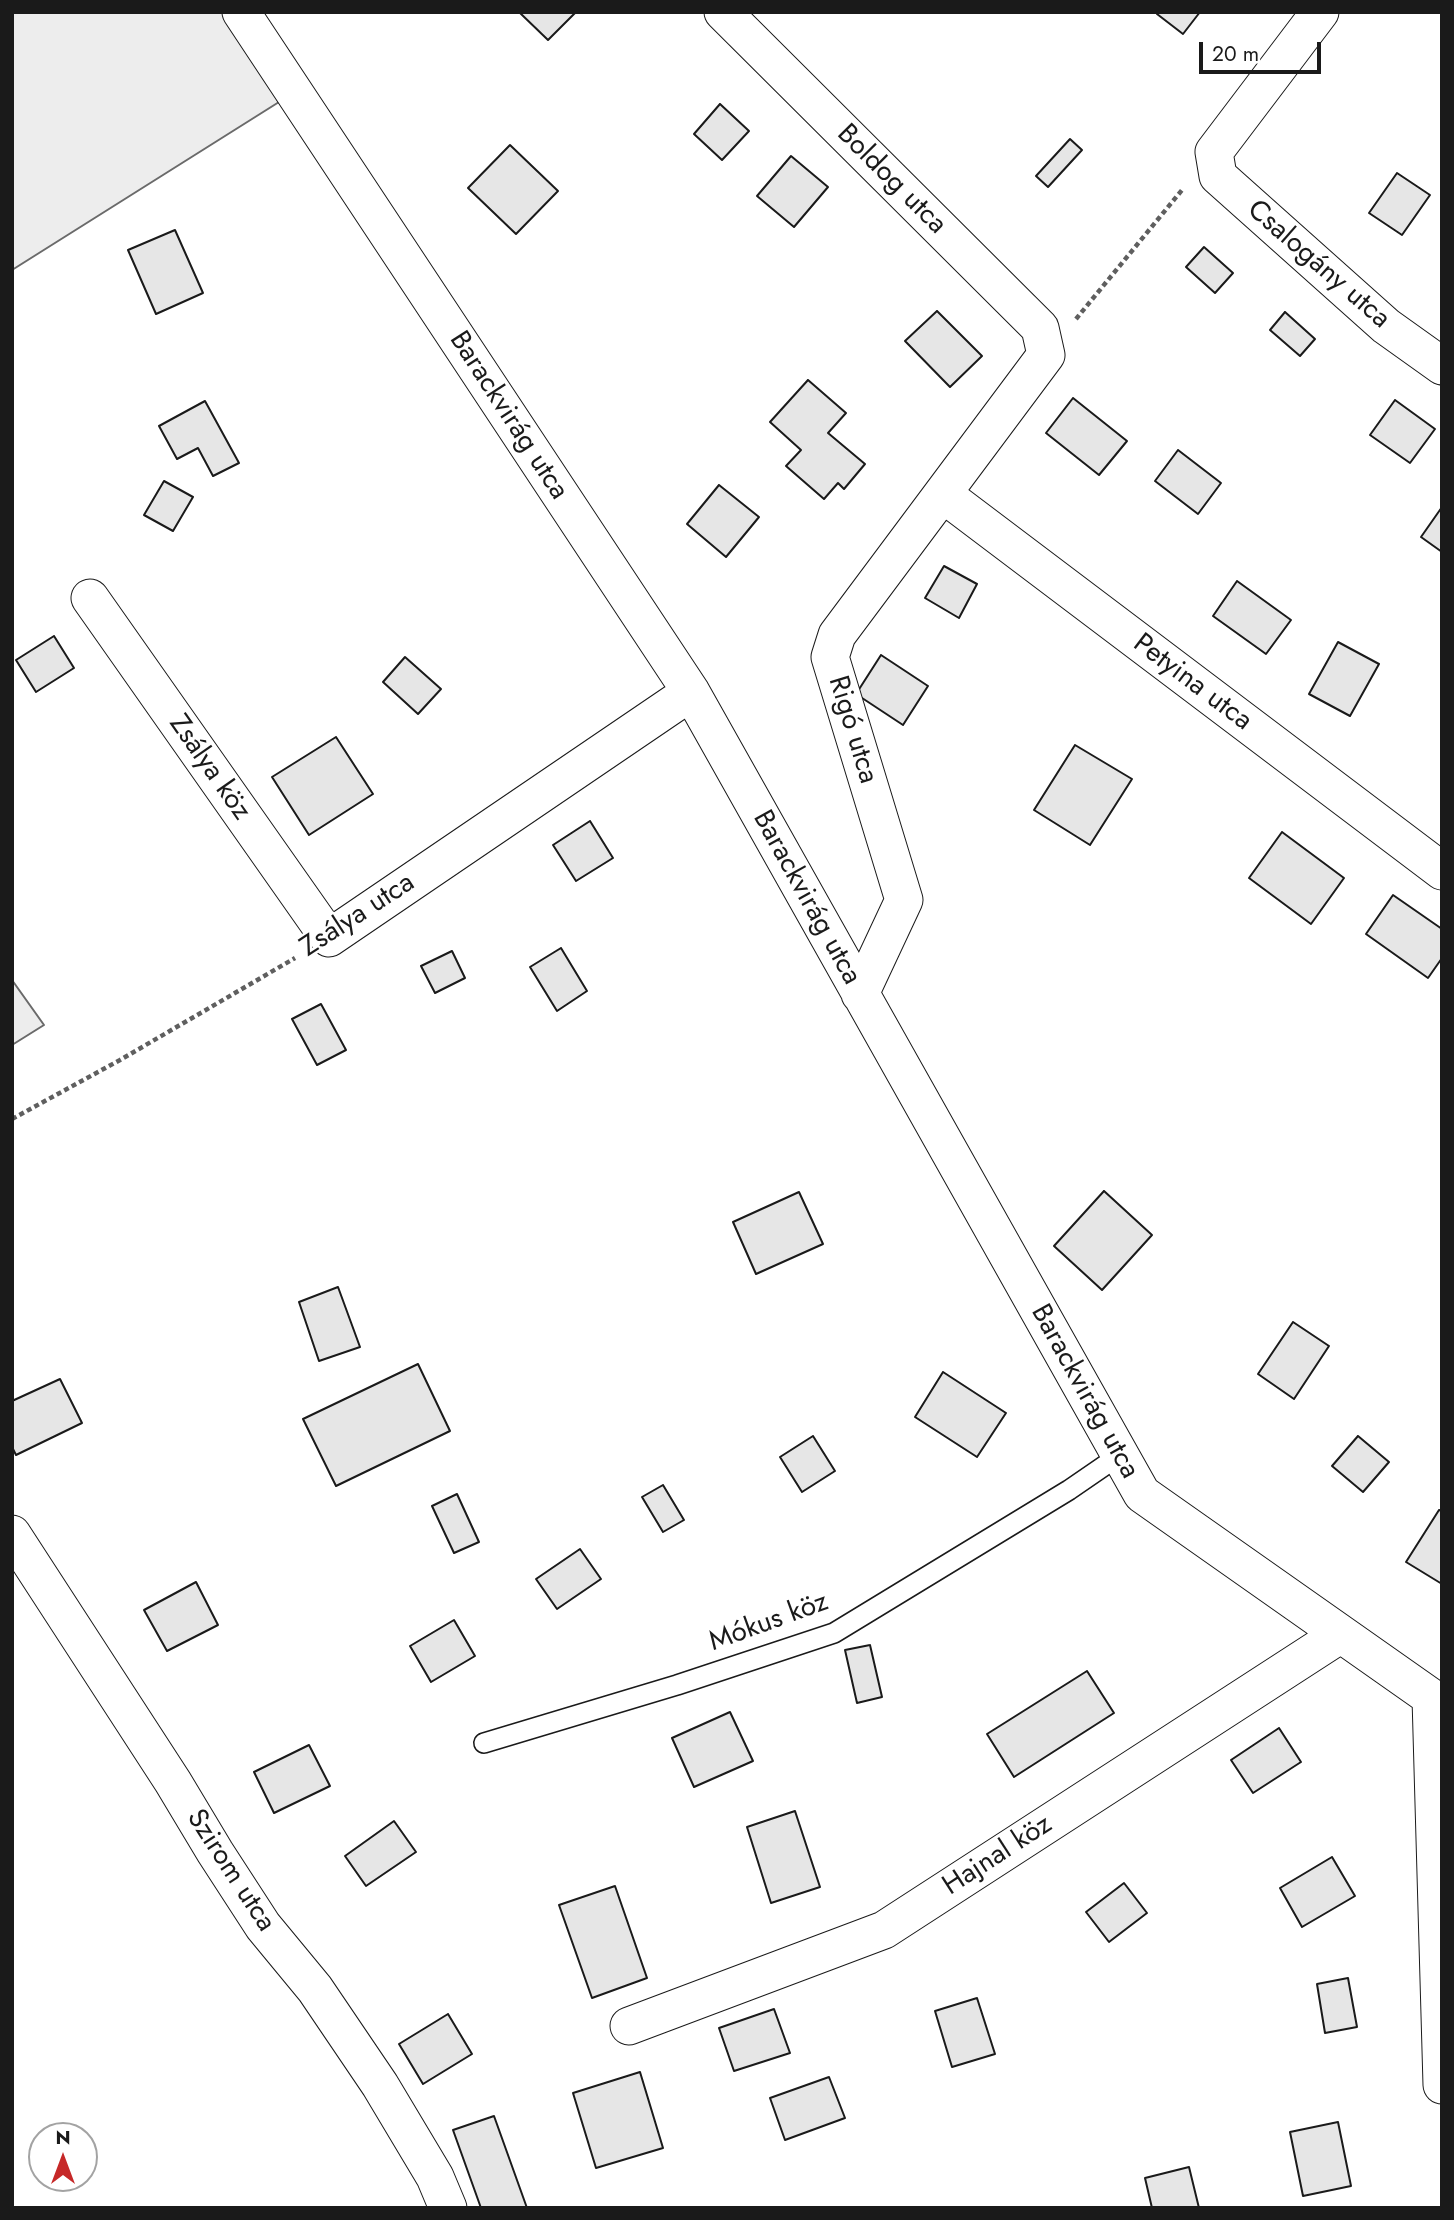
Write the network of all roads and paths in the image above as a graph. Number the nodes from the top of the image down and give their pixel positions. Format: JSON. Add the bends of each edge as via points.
{"nodes":[{"id":1,"x":241,"y":12,"type":"edge"},
{"id":2,"x":723,"y":12,"type":"edge"},
{"id":3,"x":1320,"y":12,"type":"edge"},
{"id":4,"x":1213,"y":152,"type":"junction"},
{"id":5,"x":1046,"y":355,"type":"junction"},
{"id":6,"x":1442,"y":366,"type":"edge"},
{"id":7,"x":943,"y":494,"type":"junction"},
{"id":8,"x":90,"y":598,"type":"dead end"},
{"id":9,"x":691,"y":692,"type":"junction"},
{"id":10,"x":1442,"y":871,"type":"edge"},
{"id":11,"x":329,"y":938,"type":"junction"},
{"id":12,"x":860,"y":994,"type":"junction"},
{"id":13,"x":12,"y":1119,"type":"edge"},
{"id":14,"x":1120,"y":1455,"type":"junction"},
{"id":15,"x":12,"y":1534,"type":"edge"},
{"id":16,"x":1341,"y":1634,"type":"junction"},
{"id":17,"x":1437,"y":1701,"type":"edge"},
{"id":18,"x":484,"y":1743,"type":"dead end"},
{"id":19,"x":629,"y":2026,"type":"dead end"},
{"id":20,"x":1442,"y":2085,"type":"edge"},
{"id":21,"x":448,"y":2208,"type":"edge"}],
"edges":[{"from":1,"to":9,"type":"street","name":"Barackvirág utca"},
{"from":2,"to":5,"type":"street","name":"Boldog utca","via":[[1040,328]]},
{"from":3,"to":4,"type":"street"},
{"from":4,"to":5,"type":"path"},
{"from":4,"to":6,"type":"street","name":"Csalogány utca","via":[[1218,176],[1386,326]]},
{"from":5,"to":7,"type":"street","name":"Rigó utca"},
{"from":7,"to":10,"type":"street","name":"Petyina utca"},
{"from":7,"to":12,"type":"street","name":"Rigó utca","via":[[837,635],[830,657],[904,900]]},
{"from":8,"to":11,"type":"street","name":"Zsálya köz"},
{"from":9,"to":11,"type":"street","name":"Zsálya utca"},
{"from":9,"to":12,"type":"street","name":"Barackvirág utca"},
{"from":11,"to":13,"type":"path","name":"Zsálya utca"},
{"from":12,"to":14,"type":"street","name":"Barackvirág utca"},
{"from":14,"to":16,"type":"street","name":"Barackvirág utca","via":[[1142,1494]]},
{"from":14,"to":18,"type":"lane","name":"Mókus köz","via":[[834,1633]]},
{"from":15,"to":21,"type":"street","name":"Szirom utca","via":[[263,1926],[315,1989],[380,2085],[435,2177]]},
{"from":16,"to":17,"type":"street","name":"Barackvirág utca"},
{"from":16,"to":19,"type":"street","name":"Hajnal köz","via":[[884,1930]]},
{"from":17,"to":20,"type":"street"}]}
